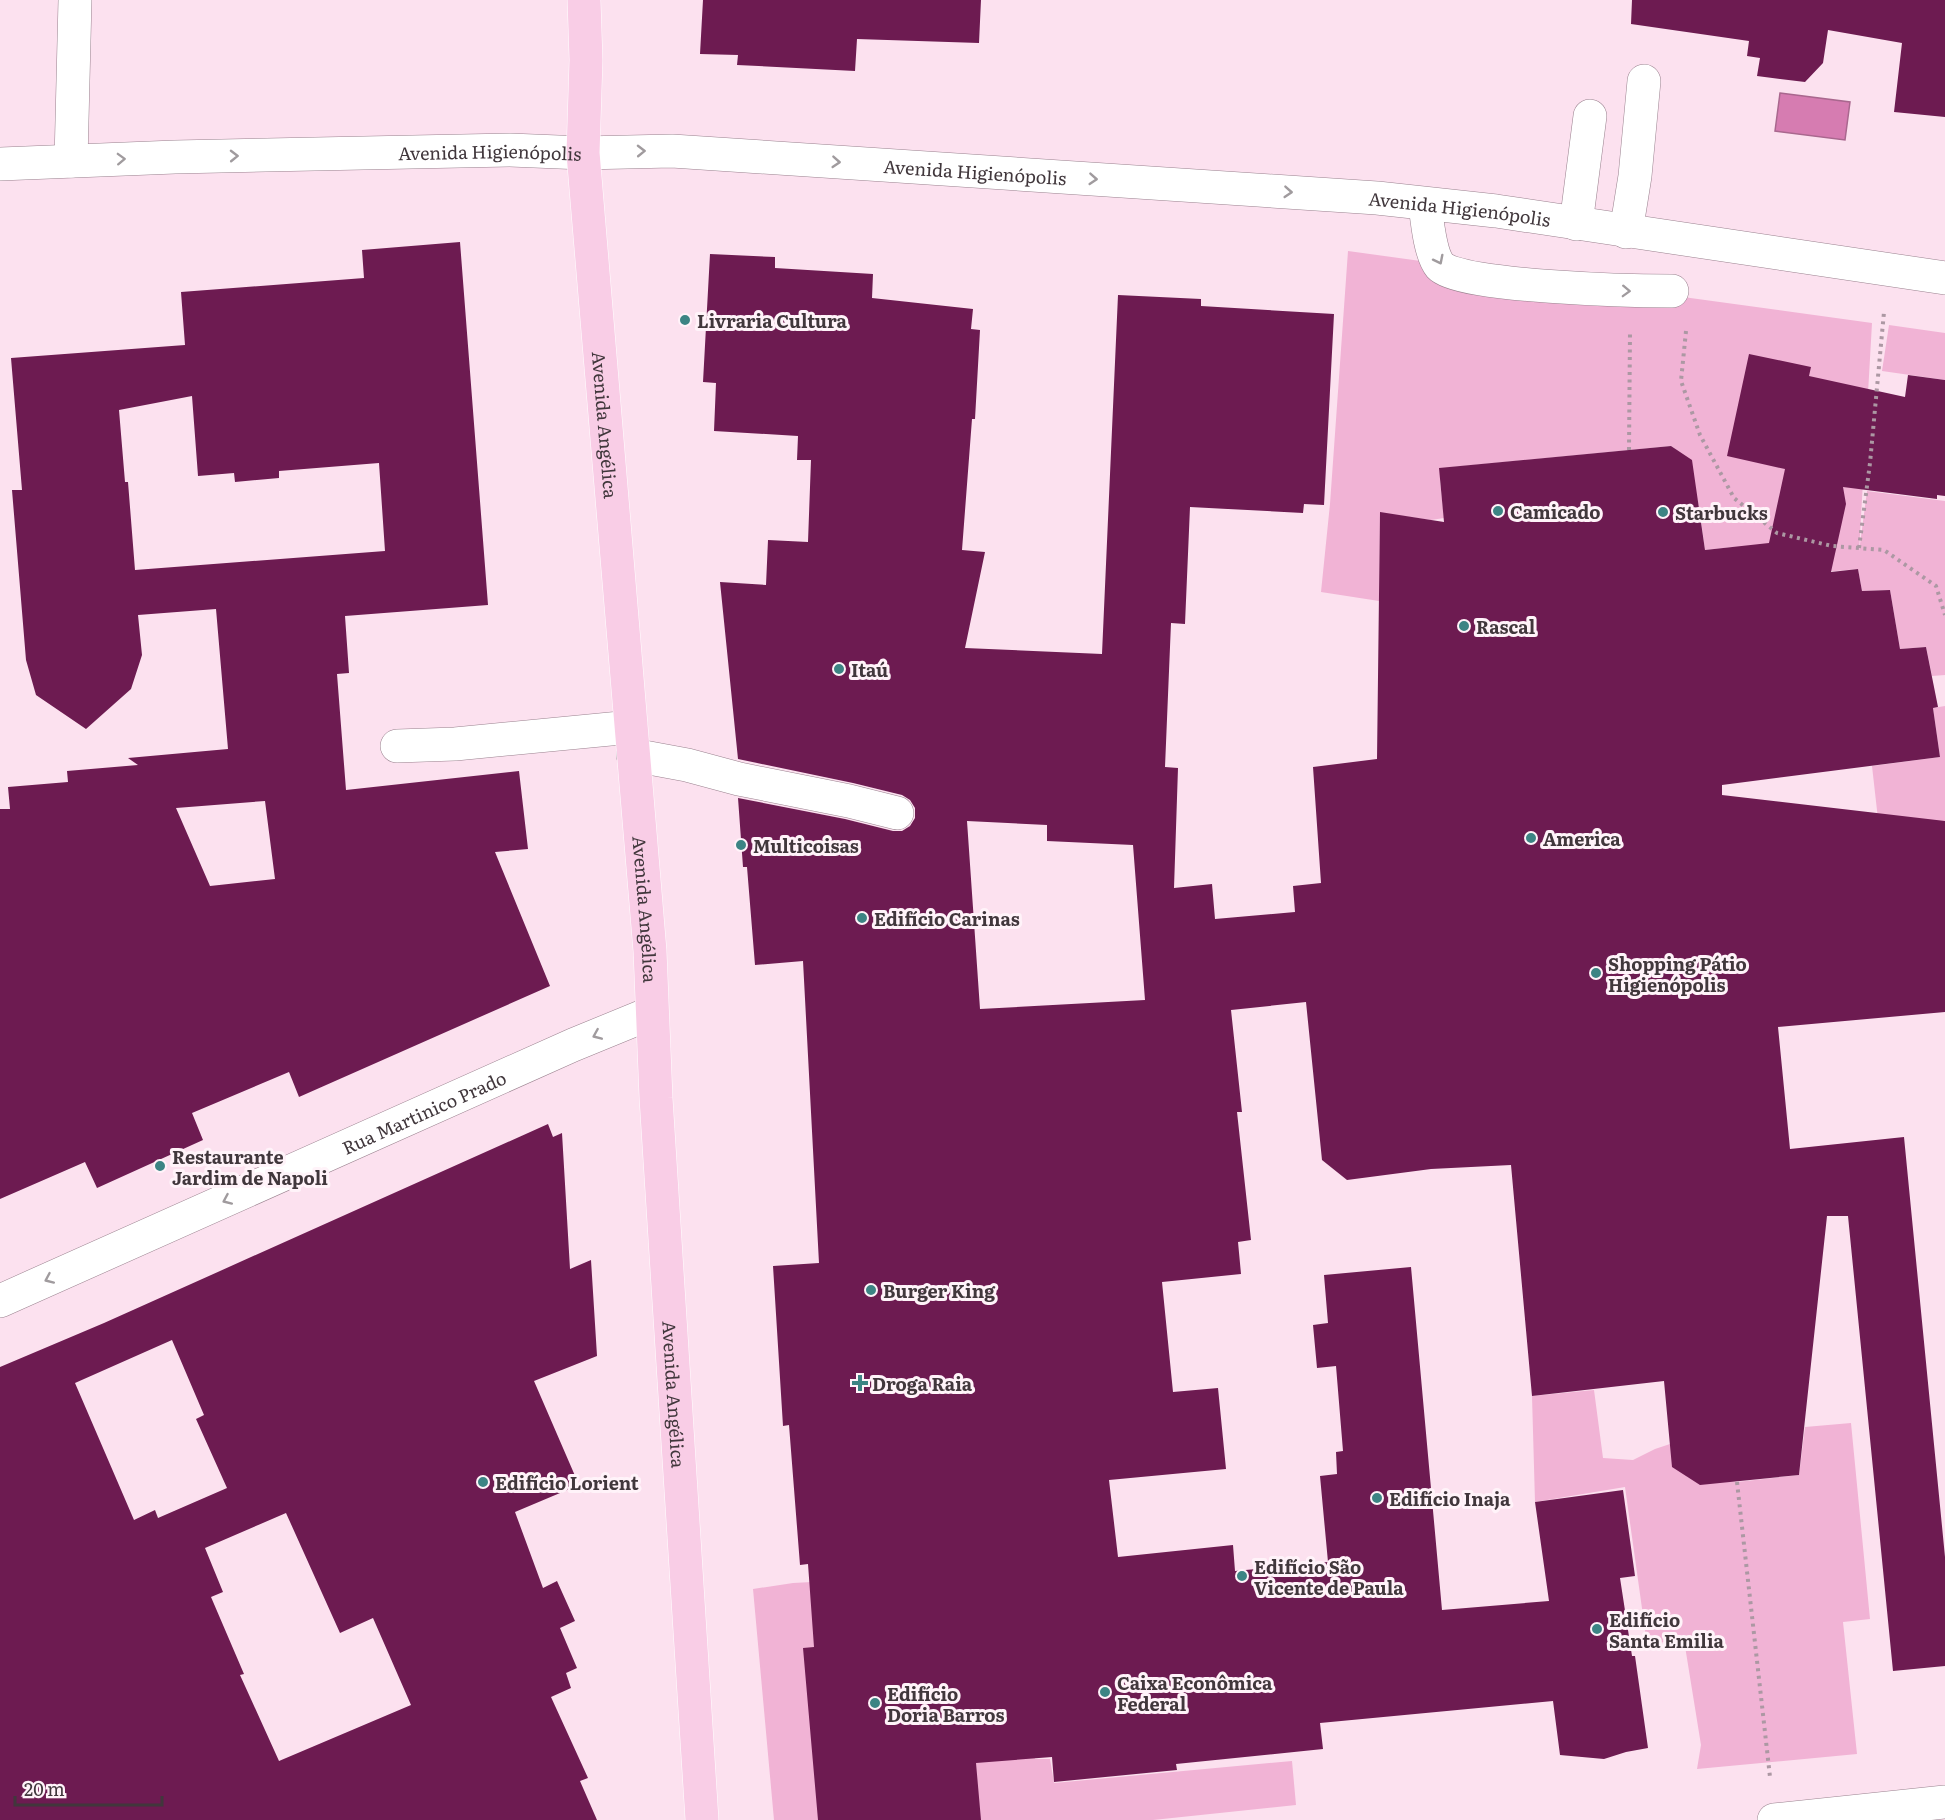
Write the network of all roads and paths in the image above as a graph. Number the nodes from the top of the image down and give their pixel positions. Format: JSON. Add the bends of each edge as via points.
{"nodes":[{"id":1,"x":75,"y":0,"type":"edge"},
{"id":2,"x":584,"y":0,"type":"edge"},
{"id":3,"x":1644,"y":81,"type":"dead end"},
{"id":4,"x":1590,"y":116,"type":"dead end"},
{"id":5,"x":583,"y":153,"type":"junction"},
{"id":6,"x":71,"y":161,"type":"junction"},
{"id":7,"x":0,"y":164,"type":"edge"},
{"id":8,"x":1425,"y":204,"type":"junction"},
{"id":9,"x":1576,"y":224,"type":"junction"},
{"id":10,"x":1626,"y":232,"type":"junction"},
{"id":11,"x":1887,"y":270,"type":"junction"},
{"id":12,"x":1945,"y":278,"type":"edge"},
{"id":13,"x":1629,"y":291,"type":"junction"},
{"id":14,"x":1672,"y":291,"type":"dead end"},
{"id":15,"x":1688,"y":320,"type":"dead end"},
{"id":16,"x":1629,"y":450,"type":"dead end"},
{"id":17,"x":1859,"y":548,"type":"junction"},
{"id":18,"x":1945,"y":615,"type":"edge"},
{"id":19,"x":632,"y":741,"type":"junction"},
{"id":20,"x":398,"y":746,"type":"dead end"},
{"id":21,"x":897,"y":813,"type":"dead end"},
{"id":22,"x":651,"y":1013,"type":"junction"},
{"id":23,"x":0,"y":1300,"type":"edge"},
{"id":24,"x":1737,"y":1482,"type":"dead end"},
{"id":25,"x":1945,"y":1802,"type":"edge"},
{"id":26,"x":1897,"y":1813,"type":"edge"},
{"id":27,"x":702,"y":1820,"type":"edge"},
{"id":28,"x":1774,"y":1820,"type":"edge"}],
"edges":[{"from":1,"to":6,"type":"street"},
{"from":2,"to":5,"type":"main road","name":"Avenida Angélica"},
{"from":3,"to":10,"type":"street"},
{"from":4,"to":9,"type":"street"},
{"from":6,"to":5,"type":"street","name":"Avenida Higienópolis","one_way":true,"via":[[510,150]]},
{"from":5,"to":8,"type":"street","name":"Avenida Higienópolis","one_way":true,"via":[[672,151]]},
{"from":5,"to":19,"type":"main road","name":"Avenida Angélica"},
{"from":6,"to":7,"type":"street","name":"Avenida Higienópolis"},
{"from":8,"to":9,"type":"street","name":"Avenida Higienópolis"},
{"from":8,"to":13,"type":"street","one_way":true,"via":[[1431,241],[1442,269],[1480,279],[1536,286]]},
{"from":9,"to":10,"type":"street","name":"Avenida Higienópolis"},
{"from":10,"to":11,"type":"street","name":"Avenida Higienópolis"},
{"from":11,"to":12,"type":"street","name":"Avenida Higienópolis"},
{"from":11,"to":17,"type":"path"},
{"from":13,"to":14,"type":"street"},
{"from":13,"to":16,"type":"path"},
{"from":15,"to":17,"type":"path","via":[[1681,381],[1700,435],[1734,498],[1777,533]]},
{"from":17,"to":18,"type":"path","via":[[1884,550],[1936,586]]},
{"from":19,"to":20,"type":"street"},
{"from":19,"to":21,"type":"street","via":[[687,765]]},
{"from":19,"to":22,"type":"main road","name":"Avenida Angélica","via":[[650,951]]},
{"from":22,"to":23,"type":"street","name":"Rua Martinico Prado","one_way":true},
{"from":22,"to":27,"type":"main road","name":"Avenida Angélica"},
{"from":24,"to":28,"type":"path"},
{"from":25,"to":26,"type":"street"},
{"from":26,"to":28,"type":"street"}]}
